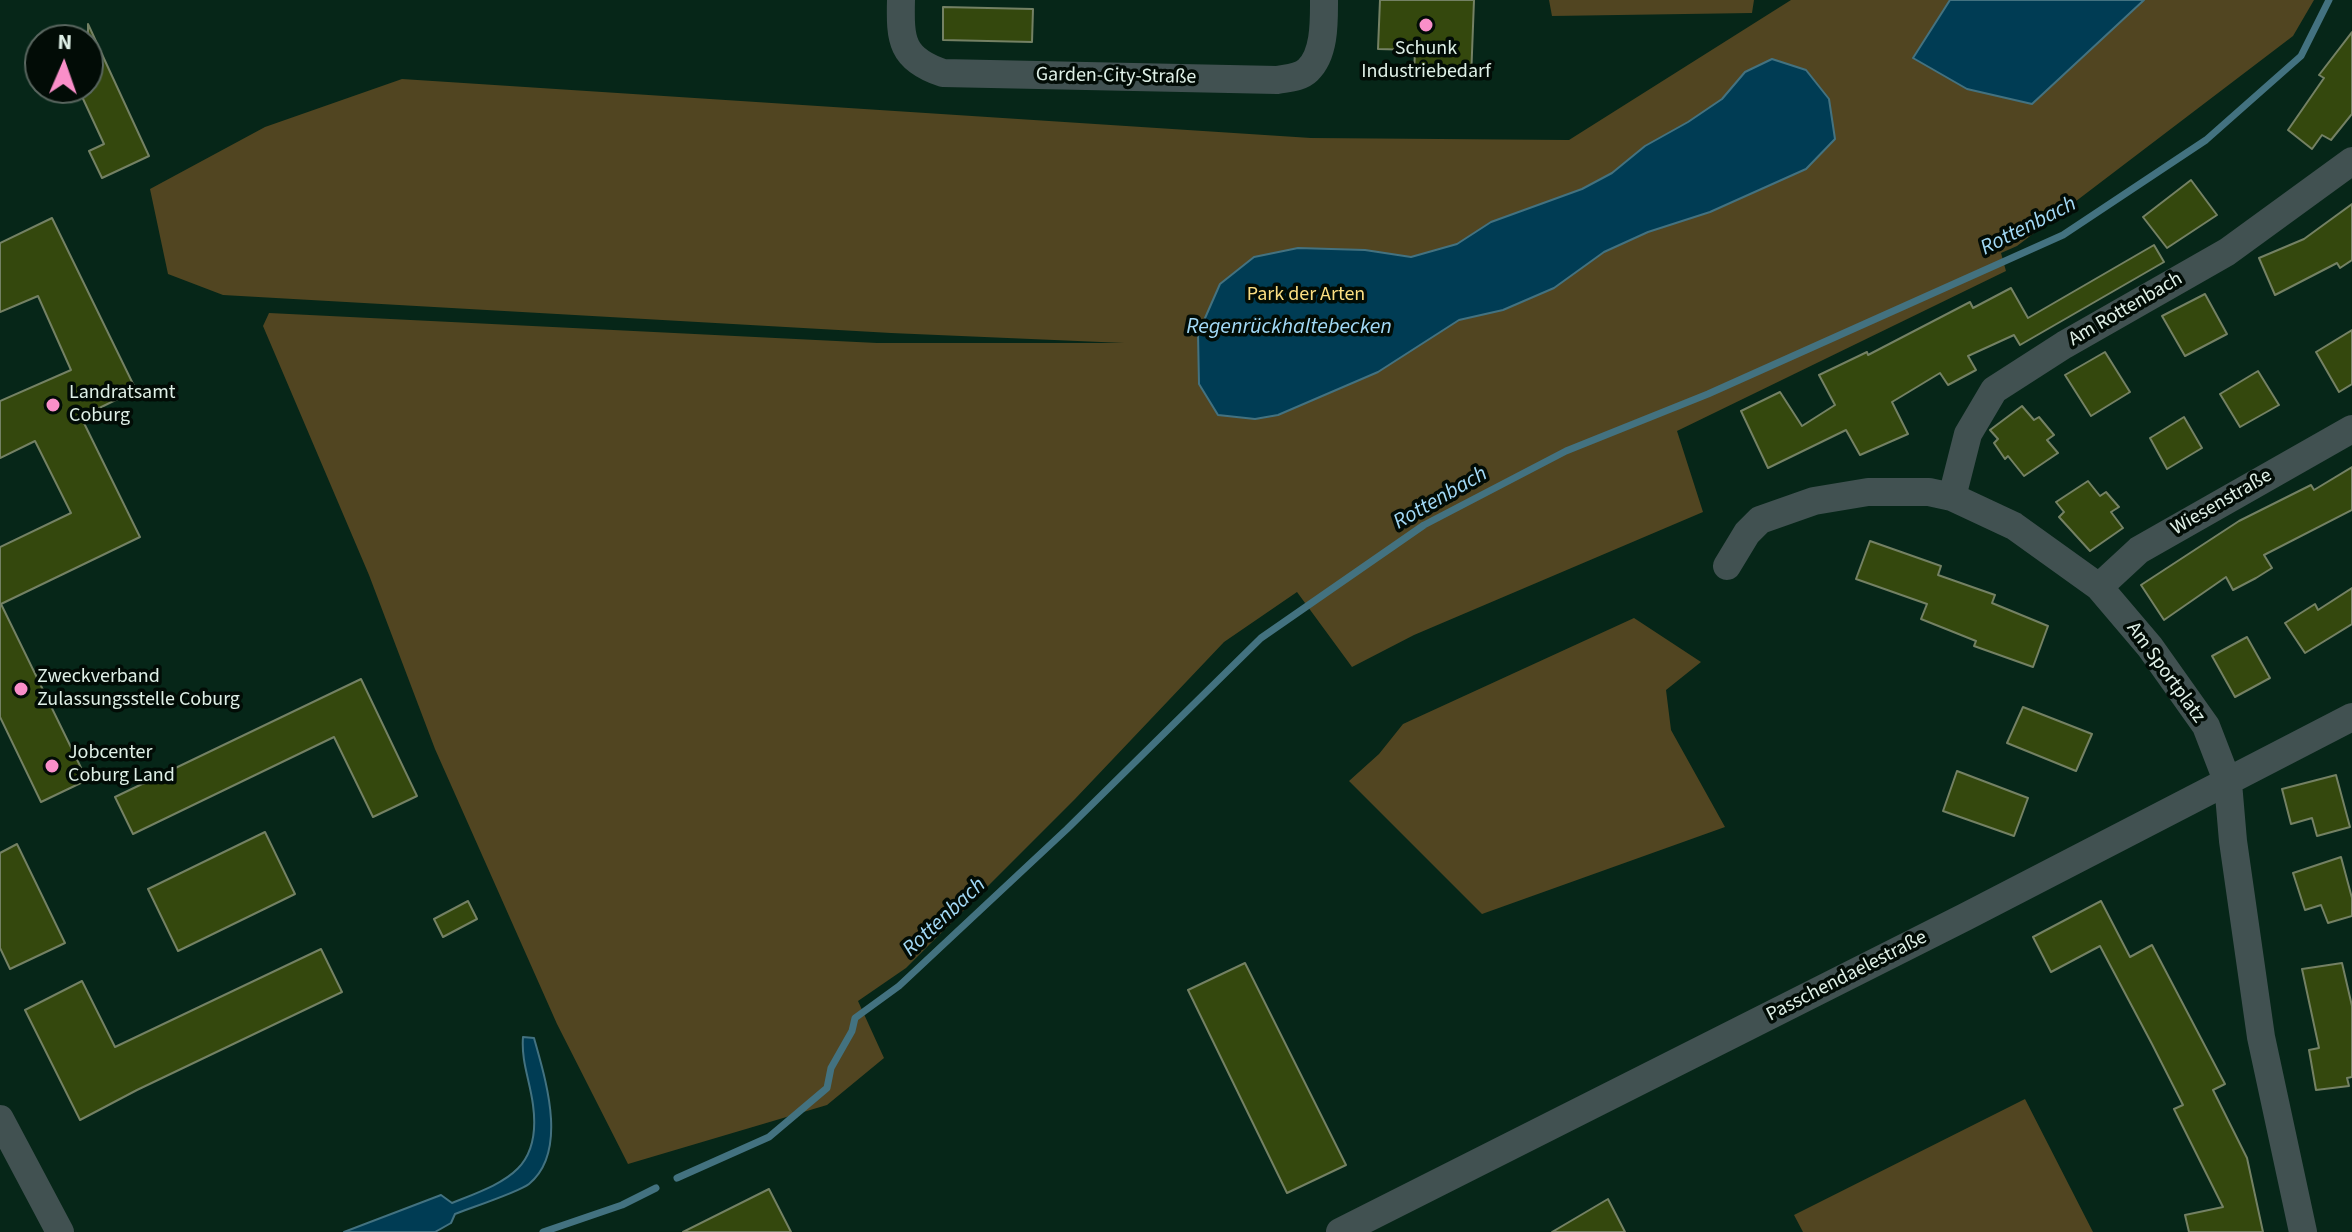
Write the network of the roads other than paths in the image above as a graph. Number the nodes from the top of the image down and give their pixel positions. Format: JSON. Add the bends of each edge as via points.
{"nodes":[{"id":1,"x":901,"y":0,"type":"edge"},
{"id":2,"x":1324,"y":0,"type":"edge"},
{"id":3,"x":2352,"y":161,"type":"edge"},
{"id":4,"x":2352,"y":429,"type":"edge"},
{"id":5,"x":1952,"y":497,"type":"junction"},
{"id":6,"x":1727,"y":566,"type":"dead end"},
{"id":7,"x":2099,"y":587,"type":"junction"},
{"id":8,"x":2352,"y":717,"type":"edge"},
{"id":9,"x":2228,"y":783,"type":"junction"},
{"id":10,"x":0,"y":1119,"type":"edge"},
{"id":11,"x":60,"y":1232,"type":"edge"},
{"id":12,"x":1340,"y":1232,"type":"edge"},
{"id":13,"x":2303,"y":1232,"type":"edge"}],
"edges":[{"from":1,"to":2,"type":"street","name":"Garden-City-Straße","via":[[900,33],[907,47],[916,61],[943,73],[1277,80],[1309,69],[1321,44]]},
{"from":3,"to":5,"type":"street","name":"Am Rottenbach","via":[[2227,252],[1994,390],[1968,434]]},
{"from":4,"to":7,"type":"street","name":"Wiesenstraße","via":[[2139,550]]},
{"from":5,"to":6,"type":"street","name":"Am Sportplatz","via":[[1868,492],[1814,501],[1760,520]]},
{"from":5,"to":7,"type":"street","name":"Am Sportplatz","via":[[2014,526]]},
{"from":7,"to":9,"type":"street","name":"Am Sportplatz","via":[[2206,726]]},
{"from":8,"to":9,"type":"street","name":"Passchendaelestraße"},
{"from":9,"to":12,"type":"street","name":"Passchendaelestraße"},
{"from":9,"to":13,"type":"street","name":"Am Sportplatz","via":[[2261,1037]]},
{"from":10,"to":11,"type":"street"}]}
